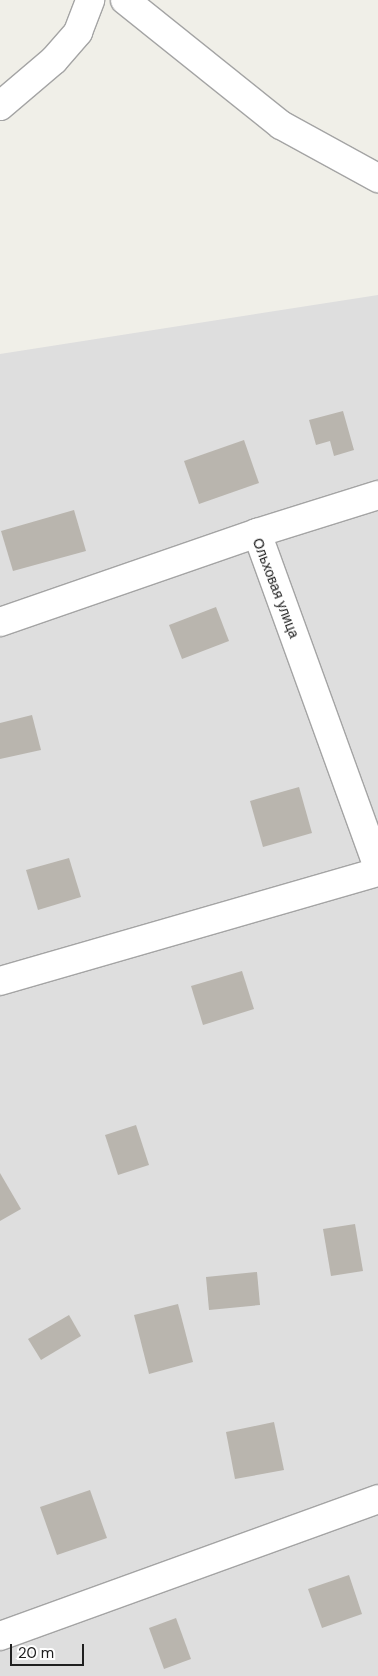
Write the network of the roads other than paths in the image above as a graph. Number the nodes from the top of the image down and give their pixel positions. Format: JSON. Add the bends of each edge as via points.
{"nodes":[{"id":1,"x":90,"y":0,"type":"edge"},
{"id":2,"x":125,"y":0,"type":"edge"},
{"id":3,"x":0,"y":106,"type":"edge"},
{"id":4,"x":378,"y":178,"type":"edge"},
{"id":5,"x":378,"y":496,"type":"edge"},
{"id":6,"x":257,"y":532,"type":"junction"},
{"id":7,"x":0,"y":622,"type":"edge"},
{"id":8,"x":378,"y":870,"type":"edge"},
{"id":9,"x":0,"y":981,"type":"edge"},
{"id":10,"x":378,"y":1499,"type":"edge"},
{"id":11,"x":0,"y":1636,"type":"edge"}],
"edges":[{"from":1,"to":3,"type":"street","via":[[78,32]]},
{"from":2,"to":4,"type":"street","via":[[281,125]]},
{"from":5,"to":6,"type":"street"},
{"from":6,"to":7,"type":"street","name":"Ольховая улица"},
{"from":6,"to":8,"type":"street","name":"Ольховая улица"},
{"from":8,"to":9,"type":"street"},
{"from":10,"to":11,"type":"street"}]}
